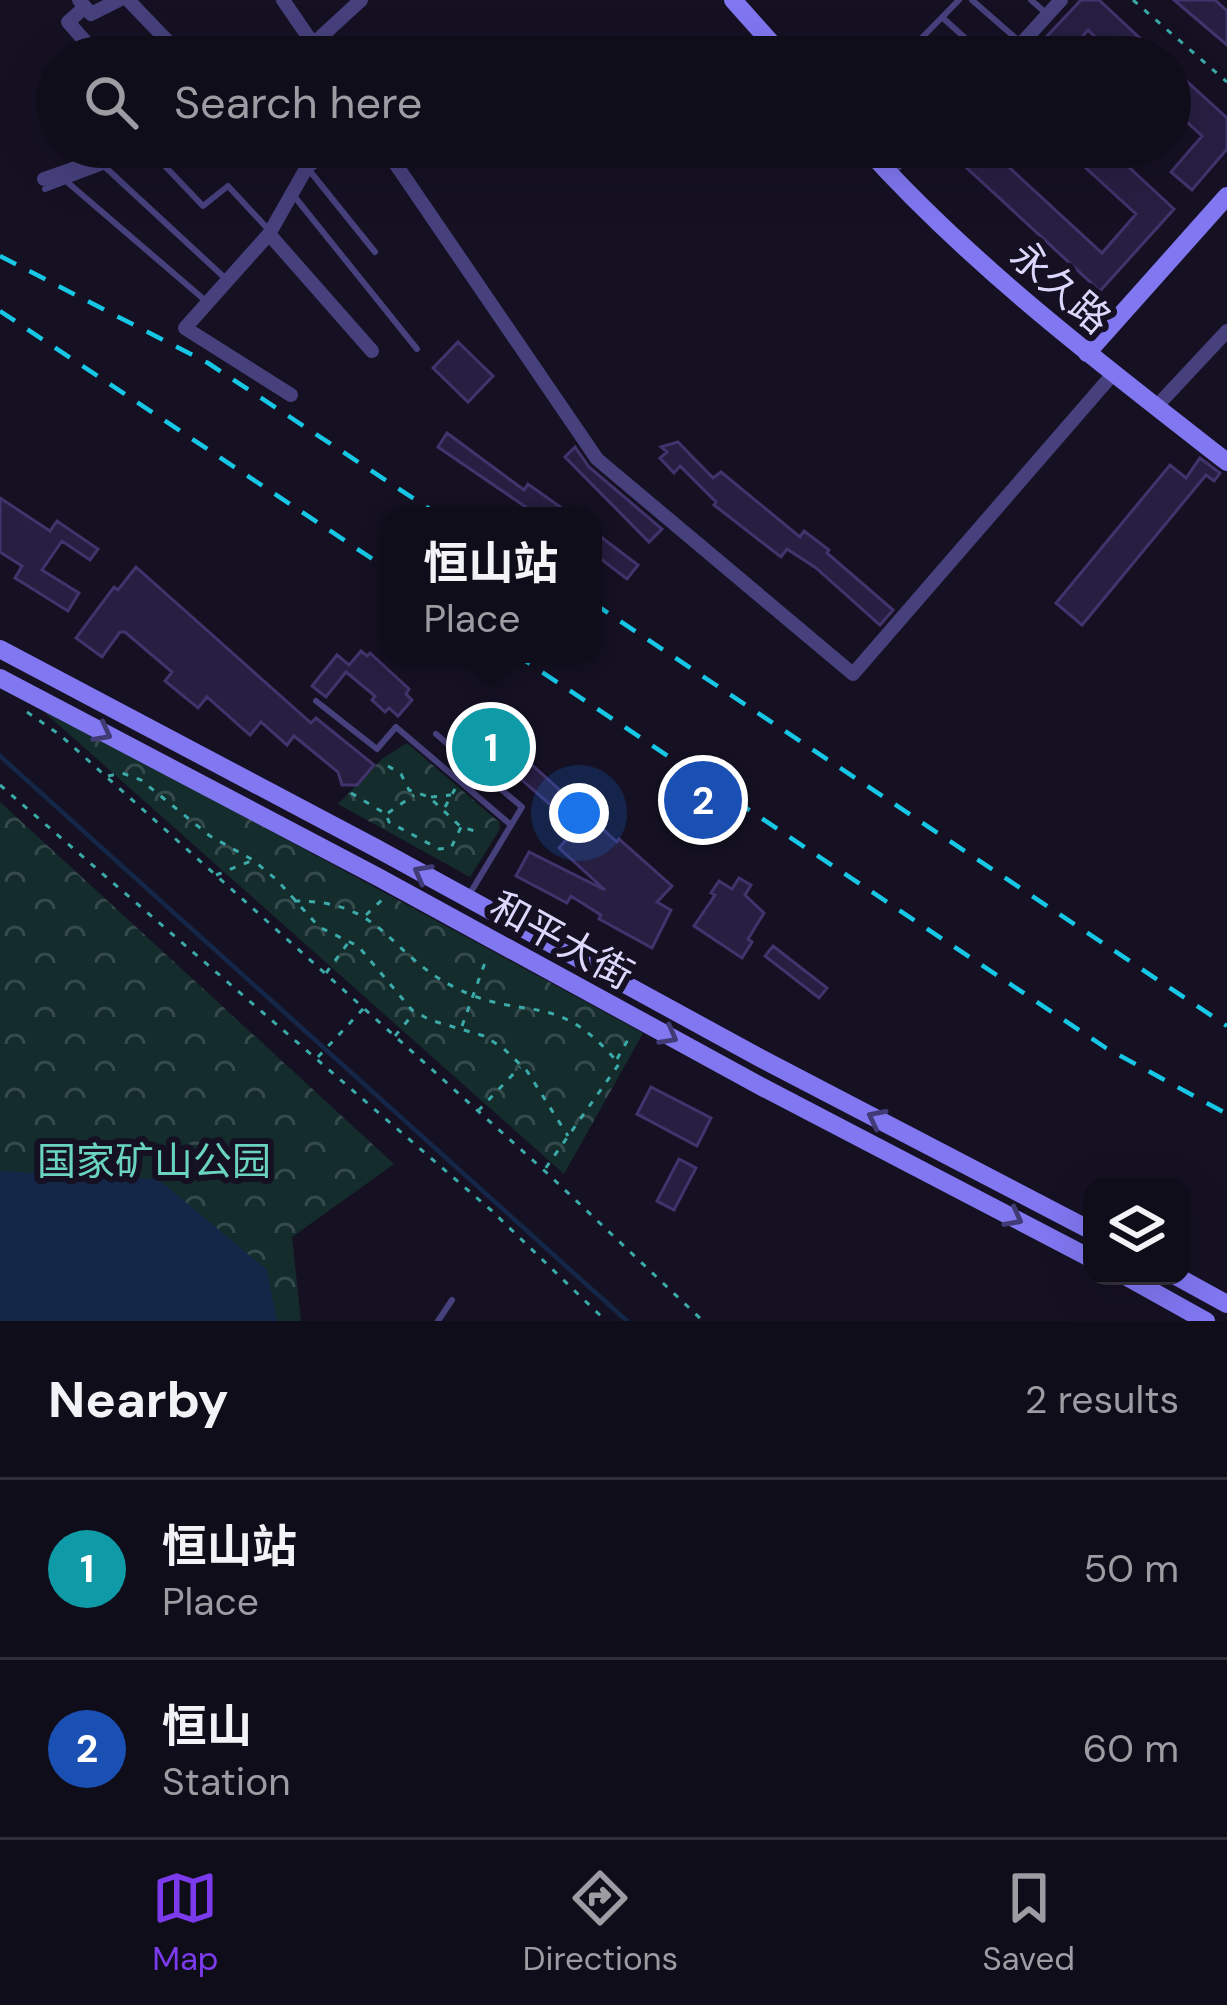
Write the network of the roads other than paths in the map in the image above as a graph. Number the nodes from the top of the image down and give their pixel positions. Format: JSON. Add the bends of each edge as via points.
{"nodes":[{"id":1,"x":124,"y":0,"type":"edge"},
{"id":2,"x":283,"y":0,"type":"edge"},
{"id":3,"x":361,"y":0,"type":"edge"},
{"id":4,"x":733,"y":0,"type":"edge"},
{"id":5,"x":959,"y":0,"type":"edge"},
{"id":6,"x":972,"y":0,"type":"edge"},
{"id":7,"x":1030,"y":0,"type":"edge"},
{"id":8,"x":1061,"y":0,"type":"edge"},
{"id":9,"x":82,"y":4,"type":"edge"},
{"id":10,"x":1048,"y":14,"type":"junction"},
{"id":11,"x":943,"y":18,"type":"junction"},
{"id":12,"x":80,"y":36,"type":"edge"},
{"id":13,"x":161,"y":36,"type":"edge"},
{"id":14,"x":308,"y":36,"type":"edge"},
{"id":15,"x":319,"y":36,"type":"edge"},
{"id":16,"x":765,"y":36,"type":"edge"},
{"id":17,"x":926,"y":36,"type":"edge"},
{"id":18,"x":963,"y":36,"type":"edge"},
{"id":19,"x":1014,"y":36,"type":"edge"},
{"id":20,"x":1028,"y":36,"type":"edge"},
{"id":21,"x":83,"y":168,"type":"edge"},
{"id":22,"x":102,"y":168,"type":"edge"},
{"id":23,"x":106,"y":168,"type":"edge"},
{"id":24,"x":167,"y":168,"type":"edge"},
{"id":25,"x":306,"y":168,"type":"edge"},
{"id":26,"x":308,"y":168,"type":"edge"},
{"id":27,"x":398,"y":168,"type":"edge"},
{"id":28,"x":883,"y":168,"type":"edge"},
{"id":29,"x":892,"y":168,"type":"edge"},
{"id":30,"x":887,"y":172,"type":"junction"},
{"id":31,"x":66,"y":181,"type":"junction"},
{"id":32,"x":44,"y":184,"type":"joint"},
{"id":33,"x":291,"y":193,"type":"junction"},
{"id":34,"x":1227,"y":196,"type":"edge"},
{"id":35,"x":270,"y":233,"type":"junction"},
{"id":36,"x":375,"y":253,"type":"dead end"},
{"id":37,"x":226,"y":279,"type":"junction"},
{"id":38,"x":207,"y":302,"type":"junction"},
{"id":39,"x":1227,"y":331,"type":"edge"},
{"id":40,"x":417,"y":349,"type":"dead end"},
{"id":41,"x":372,"y":351,"type":"dead end"},
{"id":42,"x":1087,"y":353,"type":"junction"},
{"id":43,"x":1113,"y":374,"type":"junction"},
{"id":44,"x":291,"y":395,"type":"dead end"},
{"id":45,"x":1156,"y":407,"type":"junction"},
{"id":46,"x":1227,"y":462,"type":"edge"},
{"id":47,"x":0,"y":650,"type":"edge"},
{"id":48,"x":0,"y":678,"type":"edge"},
{"id":49,"x":316,"y":701,"type":"dead end"},
{"id":50,"x":436,"y":734,"type":"dead end"},
{"id":51,"x":511,"y":825,"type":"junction"},
{"id":52,"x":467,"y":898,"type":"junction"},
{"id":53,"x":1083,"y":1226,"type":"edge"},
{"id":54,"x":1083,"y":1254,"type":"edge"},
{"id":55,"x":1191,"y":1284,"type":"edge"},
{"id":56,"x":1140,"y":1285,"type":"edge"},
{"id":57,"x":452,"y":1300,"type":"dead end"},
{"id":58,"x":1227,"y":1304,"type":"edge"},
{"id":59,"x":438,"y":1321,"type":"edge"},
{"id":60,"x":1206,"y":1321,"type":"edge"}],
"edges":[{"from":1,"to":9,"type":"street","via":[[91,14]]},
{"from":1,"to":13,"type":"street"},
{"from":2,"to":14,"type":"street"},
{"from":3,"to":15,"type":"street"},
{"from":4,"to":16,"type":"main road"},
{"from":5,"to":11,"type":"lane"},
{"from":6,"to":19,"type":"lane"},
{"from":7,"to":10,"type":"lane"},
{"from":8,"to":10,"type":"street"},
{"from":9,"to":12,"type":"street","via":[[68,22]]},
{"from":10,"to":20,"type":"street"},
{"from":11,"to":17,"type":"lane"},
{"from":11,"to":18,"type":"lane"},
{"from":21,"to":32,"type":"street"},
{"from":22,"to":31,"type":"lane"},
{"from":23,"to":37,"type":"lane"},
{"from":24,"to":35,"type":"lane","via":[[203,206],[228,186]]},
{"from":25,"to":33,"type":"street"},
{"from":26,"to":36,"type":"lane"},
{"from":27,"to":43,"type":"street","via":[[597,459],[853,674]]},
{"from":28,"to":30,"type":"main road","name":"永久路"},
{"from":29,"to":30,"type":"street"},
{"from":30,"to":42,"type":"main road","name":"永久路"},
{"from":31,"to":32,"type":"lane"},
{"from":31,"to":38,"type":"lane"},
{"from":33,"to":35,"type":"street"},
{"from":33,"to":40,"type":"lane"},
{"from":34,"to":42,"type":"main road"},
{"from":35,"to":37,"type":"street"},
{"from":35,"to":41,"type":"street"},
{"from":37,"to":38,"type":"street"},
{"from":38,"to":44,"type":"street","via":[[185,328]]},
{"from":39,"to":45,"type":"street"},
{"from":42,"to":43,"type":"main road","name":"永久路"},
{"from":43,"to":45,"type":"main road","name":"永久路"},
{"from":45,"to":46,"type":"main road","name":"永久路"},
{"from":52,"to":47,"type":"main road","name":"和平大街","one_way":true},
{"from":48,"to":54,"type":"main road","name":"和平大街","one_way":true},
{"from":49,"to":51,"type":"lane","via":[[377,749],[395,727]]},
{"from":50,"to":51,"type":"lane","via":[[522,807]]},
{"from":51,"to":52,"type":"lane"},
{"from":53,"to":52,"type":"main road","name":"和平大街","one_way":true},
{"from":55,"to":58,"type":"main road"},
{"from":56,"to":60,"type":"main road"},
{"from":57,"to":59,"type":"lane"}]}
